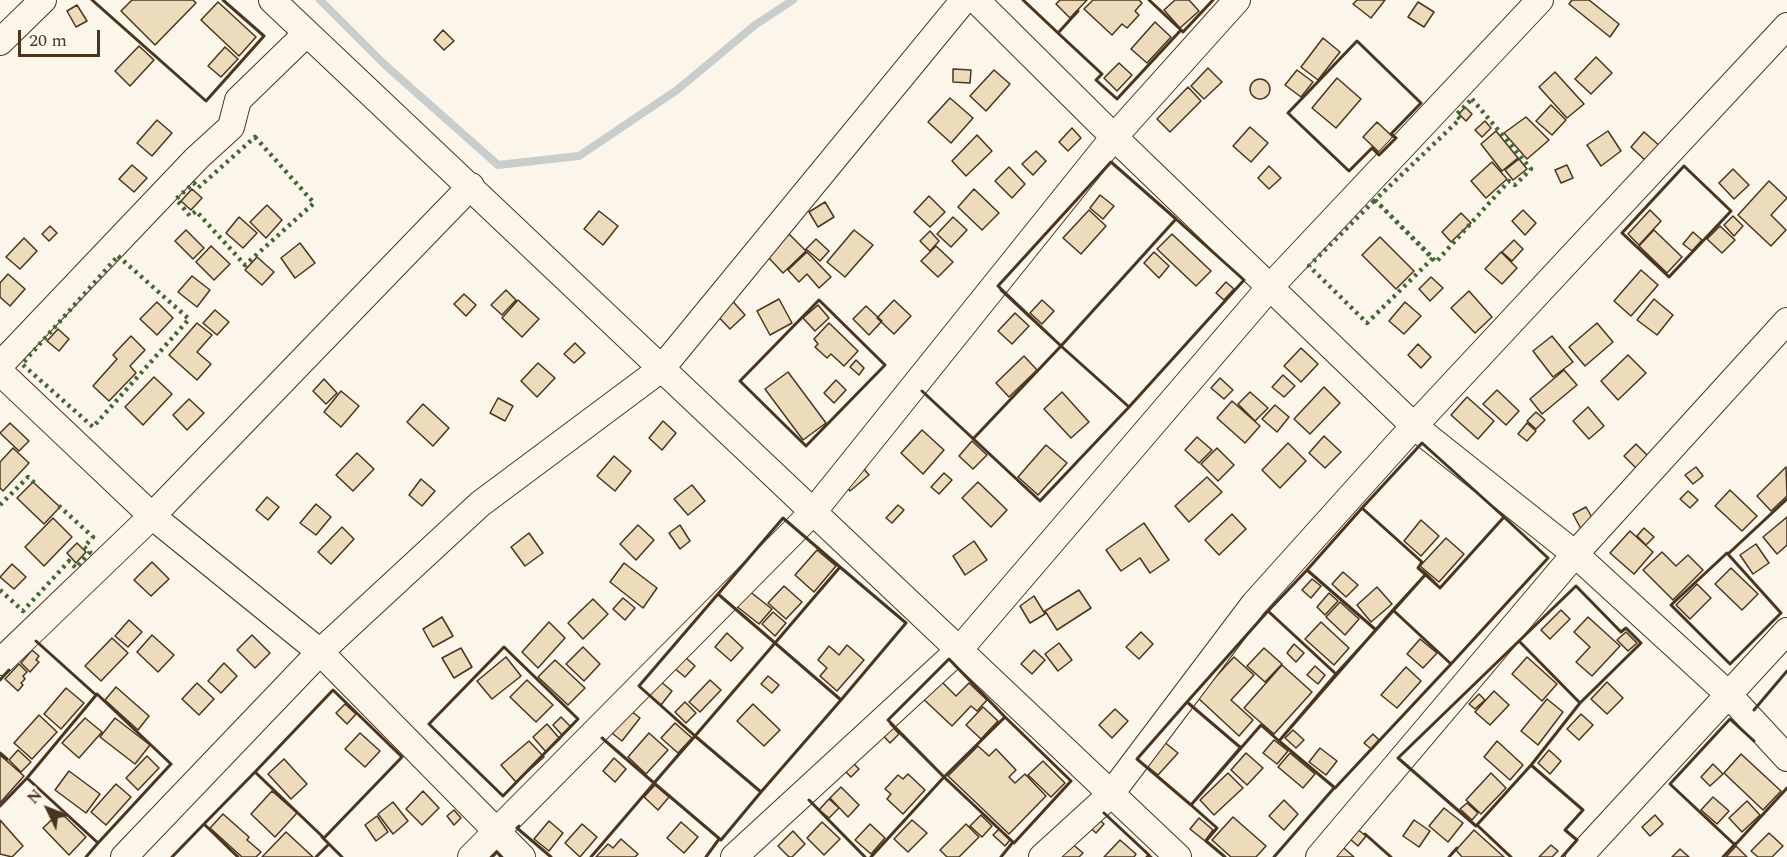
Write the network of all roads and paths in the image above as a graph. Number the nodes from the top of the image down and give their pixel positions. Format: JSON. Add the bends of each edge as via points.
{"nodes":[{"id":1,"x":43,"y":0,"type":"edge"},
{"id":2,"x":273,"y":0,"type":"edge"},
{"id":3,"x":964,"y":0,"type":"edge"},
{"id":4,"x":976,"y":0,"type":"edge"},
{"id":5,"x":1238,"y":0,"type":"edge"},
{"id":6,"x":1540,"y":0,"type":"edge"},
{"id":7,"x":1787,"y":26,"type":"edge"},
{"id":8,"x":307,"y":33,"type":"junction"},
{"id":9,"x":0,"y":42,"type":"edge"},
{"id":10,"x":1114,"y":137,"type":"junction"},
{"id":11,"x":471,"y":186,"type":"junction"},
{"id":12,"x":1270,"y":287,"type":"junction"},
{"id":13,"x":1787,"y":321,"type":"edge"},
{"id":14,"x":0,"y":365,"type":"edge"},
{"id":15,"x":661,"y":369,"type":"junction"},
{"id":16,"x":0,"y":372,"type":"edge"},
{"id":17,"x":1414,"y":426,"type":"junction"},
{"id":18,"x":813,"y":512,"type":"junction"},
{"id":19,"x":152,"y":516,"type":"junction"},
{"id":20,"x":1575,"y":554,"type":"junction"},
{"id":21,"x":1787,"y":631,"type":"edge"},
{"id":22,"x":960,"y":650,"type":"junction"},
{"id":23,"x":320,"y":652,"type":"junction"},
{"id":24,"x":0,"y":662,"type":"edge"},
{"id":25,"x":1727,"y":693,"type":"junction"},
{"id":26,"x":1787,"y":758,"type":"edge"},
{"id":27,"x":1110,"y":795,"type":"junction"},
{"id":28,"x":497,"y":832,"type":"junction"},
{"id":29,"x":124,"y":857,"type":"edge"},
{"id":30,"x":471,"y":857,"type":"edge"},
{"id":31,"x":522,"y":857,"type":"edge"},
{"id":32,"x":734,"y":857,"type":"edge"},
{"id":33,"x":1042,"y":857,"type":"edge"},
{"id":34,"x":1178,"y":857,"type":"edge"},
{"id":35,"x":1319,"y":857,"type":"edge"},
{"id":36,"x":1579,"y":857,"type":"edge"}],
"edges":[{"from":1,"to":9,"type":"street"},
{"from":2,"to":8,"type":"street"},
{"from":3,"to":15,"type":"street"},
{"from":4,"to":10,"type":"street"},
{"from":5,"to":10,"type":"street"},
{"from":6,"to":12,"type":"street"},
{"from":7,"to":17,"type":"street"},
{"from":8,"to":11,"type":"street"},
{"from":8,"to":14,"type":"street","via":[[238,100],[231,127]]},
{"from":10,"to":12,"type":"street"},
{"from":10,"to":18,"type":"street"},
{"from":11,"to":15,"type":"street"},
{"from":11,"to":19,"type":"street"},
{"from":12,"to":17,"type":"street"},
{"from":12,"to":22,"type":"street"},
{"from":13,"to":20,"type":"street"},
{"from":15,"to":18,"type":"street"},
{"from":15,"to":23,"type":"street","via":[[480,504]]},
{"from":16,"to":19,"type":"street"},
{"from":17,"to":20,"type":"street"},
{"from":17,"to":27,"type":"street","via":[[1254,604]]},
{"from":18,"to":22,"type":"street"},
{"from":18,"to":28,"type":"street"},
{"from":19,"to":23,"type":"street"},
{"from":19,"to":24,"type":"street"},
{"from":20,"to":25,"type":"street"},
{"from":20,"to":35,"type":"street"},
{"from":21,"to":25,"type":"street"},
{"from":22,"to":27,"type":"street"},
{"from":22,"to":32,"type":"street"},
{"from":23,"to":28,"type":"street"},
{"from":23,"to":29,"type":"street"},
{"from":25,"to":26,"type":"street"},
{"from":25,"to":36,"type":"street"},
{"from":27,"to":33,"type":"street"},
{"from":27,"to":34,"type":"street"},
{"from":28,"to":30,"type":"street"},
{"from":28,"to":31,"type":"street"}]}
